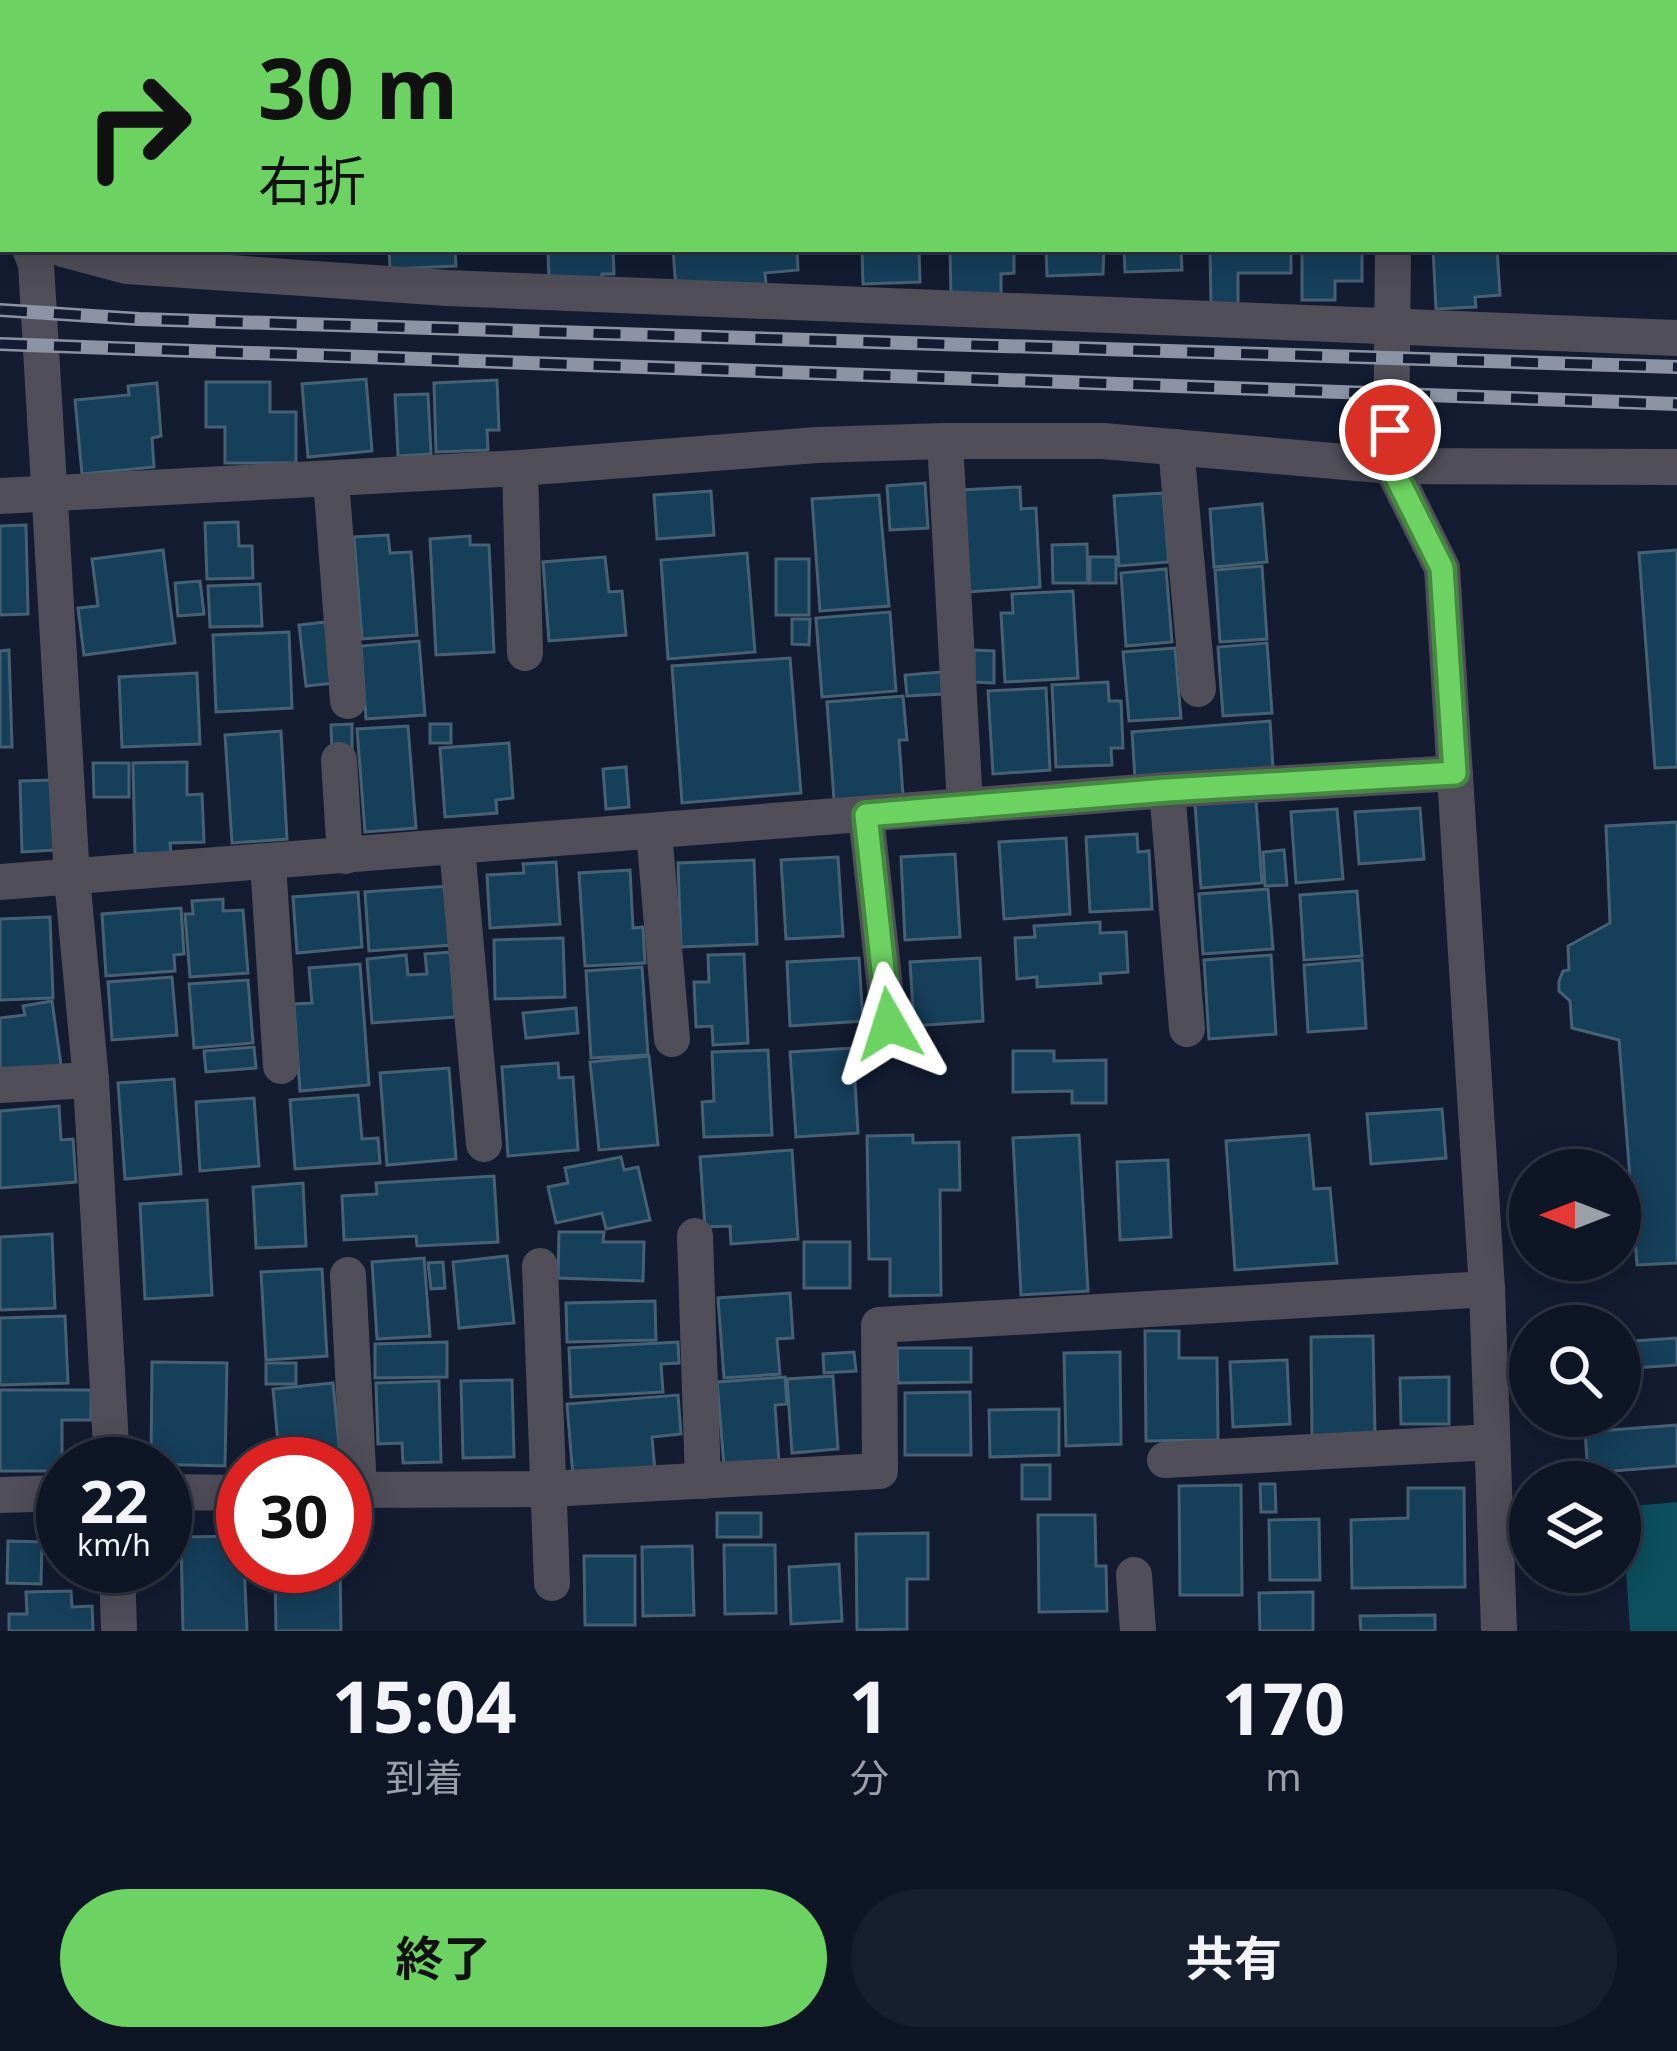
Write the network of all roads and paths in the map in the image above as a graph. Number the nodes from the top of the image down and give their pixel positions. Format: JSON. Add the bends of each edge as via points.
{"nodes":[{"id":1,"x":31,"y":252,"type":"edge"},
{"id":2,"x":75,"y":252,"type":"edge"},
{"id":3,"x":1393,"y":252,"type":"edge"},
{"id":4,"x":1395,"y":329,"type":"junction"},
{"id":5,"x":1677,"y":338,"type":"edge"},
{"id":6,"x":945,"y":441,"type":"junction"},
{"id":7,"x":1176,"y":448,"type":"junction"},
{"id":8,"x":1391,"y":466,"type":"junction"},
{"id":9,"x":1677,"y":467,"type":"edge"},
{"id":10,"x":520,"y":468,"type":"junction"},
{"id":11,"x":331,"y":479,"type":"junction"},
{"id":12,"x":50,"y":491,"type":"junction"},
{"id":13,"x":0,"y":496,"type":"edge"},
{"id":14,"x":525,"y":653,"type":"dead end"},
{"id":15,"x":1198,"y":689,"type":"dead end"},
{"id":16,"x":348,"y":701,"type":"dead end"},
{"id":17,"x":339,"y":760,"type":"dead end"},
{"id":18,"x":1455,"y":773,"type":"junction"},
{"id":19,"x":1167,"y":790,"type":"junction"},
{"id":20,"x":965,"y":806,"type":"junction"},
{"id":21,"x":866,"y":815,"type":"junction"},
{"id":22,"x":654,"y":832,"type":"junction"},
{"id":23,"x":458,"y":848,"type":"junction"},
{"id":24,"x":345,"y":856,"type":"junction"},
{"id":25,"x":268,"y":862,"type":"junction"},
{"id":26,"x":72,"y":878,"type":"junction"},
{"id":27,"x":0,"y":882,"type":"edge"},
{"id":28,"x":889,"y":1024,"type":"dead end"},
{"id":29,"x":1187,"y":1029,"type":"dead end"},
{"id":30,"x":672,"y":1039,"type":"dead end"},
{"id":31,"x":281,"y":1066,"type":"dead end"},
{"id":32,"x":91,"y":1080,"type":"junction"},
{"id":33,"x":0,"y":1085,"type":"edge"},
{"id":34,"x":484,"y":1144,"type":"dead end"},
{"id":35,"x":695,"y":1236,"type":"dead end"},
{"id":36,"x":539,"y":1266,"type":"dead end"},
{"id":37,"x":348,"y":1275,"type":"dead end"},
{"id":38,"x":1487,"y":1289,"type":"junction"},
{"id":39,"x":111,"y":1437,"type":"edge"},
{"id":40,"x":351,"y":1437,"type":"edge"},
{"id":41,"x":1492,"y":1442,"type":"junction"},
{"id":42,"x":1166,"y":1460,"type":"dead end"},
{"id":43,"x":703,"y":1480,"type":"junction"},
{"id":44,"x":372,"y":1489,"type":"edge"},
{"id":45,"x":548,"y":1489,"type":"junction"},
{"id":46,"x":36,"y":1494,"type":"edge"},
{"id":47,"x":0,"y":1496,"type":"edge"},
{"id":48,"x":1134,"y":1575,"type":"dead end"},
{"id":49,"x":552,"y":1583,"type":"dead end"},
{"id":50,"x":118,"y":1593,"type":"edge"},
{"id":51,"x":119,"y":1631,"type":"edge"},
{"id":52,"x":1138,"y":1631,"type":"edge"},
{"id":53,"x":1498,"y":1631,"type":"edge"}],
"edges":[{"from":1,"to":12,"type":"street"},
{"from":2,"to":4,"type":"street","via":[[127,266],[448,288]]},
{"from":3,"to":4,"type":"street"},
{"from":4,"to":5,"type":"street"},
{"from":4,"to":8,"type":"street"},
{"from":6,"to":7,"type":"street"},
{"from":6,"to":10,"type":"street"},
{"from":6,"to":20,"type":"street"},
{"from":7,"to":8,"type":"street"},
{"from":7,"to":15,"type":"street"},
{"from":8,"to":9,"type":"street"},
{"from":8,"to":18,"type":"street","via":[[1442,568]]},
{"from":10,"to":11,"type":"street"},
{"from":10,"to":14,"type":"street"},
{"from":11,"to":12,"type":"street"},
{"from":11,"to":16,"type":"street"},
{"from":12,"to":13,"type":"street"},
{"from":12,"to":26,"type":"street"},
{"from":17,"to":24,"type":"street"},
{"from":18,"to":19,"type":"street"},
{"from":18,"to":38,"type":"street"},
{"from":19,"to":20,"type":"street"},
{"from":19,"to":29,"type":"street"},
{"from":20,"to":21,"type":"street"},
{"from":21,"to":22,"type":"street"},
{"from":21,"to":28,"type":"street"},
{"from":22,"to":23,"type":"street"},
{"from":22,"to":30,"type":"street"},
{"from":23,"to":24,"type":"street"},
{"from":23,"to":34,"type":"street"},
{"from":24,"to":25,"type":"street"},
{"from":25,"to":26,"type":"street"},
{"from":25,"to":31,"type":"street"},
{"from":26,"to":27,"type":"street"},
{"from":26,"to":32,"type":"street"},
{"from":32,"to":33,"type":"street"},
{"from":32,"to":39,"type":"street"},
{"from":35,"to":43,"type":"street"},
{"from":36,"to":45,"type":"street"},
{"from":37,"to":40,"type":"street"},
{"from":38,"to":41,"type":"street"},
{"from":38,"to":43,"type":"street","via":[[879,1325],[880,1471]]},
{"from":41,"to":42,"type":"street"},
{"from":41,"to":53,"type":"street"},
{"from":43,"to":45,"type":"street"},
{"from":44,"to":45,"type":"street"},
{"from":45,"to":49,"type":"street"},
{"from":46,"to":47,"type":"street"},
{"from":48,"to":52,"type":"street"},
{"from":50,"to":51,"type":"street"}]}
